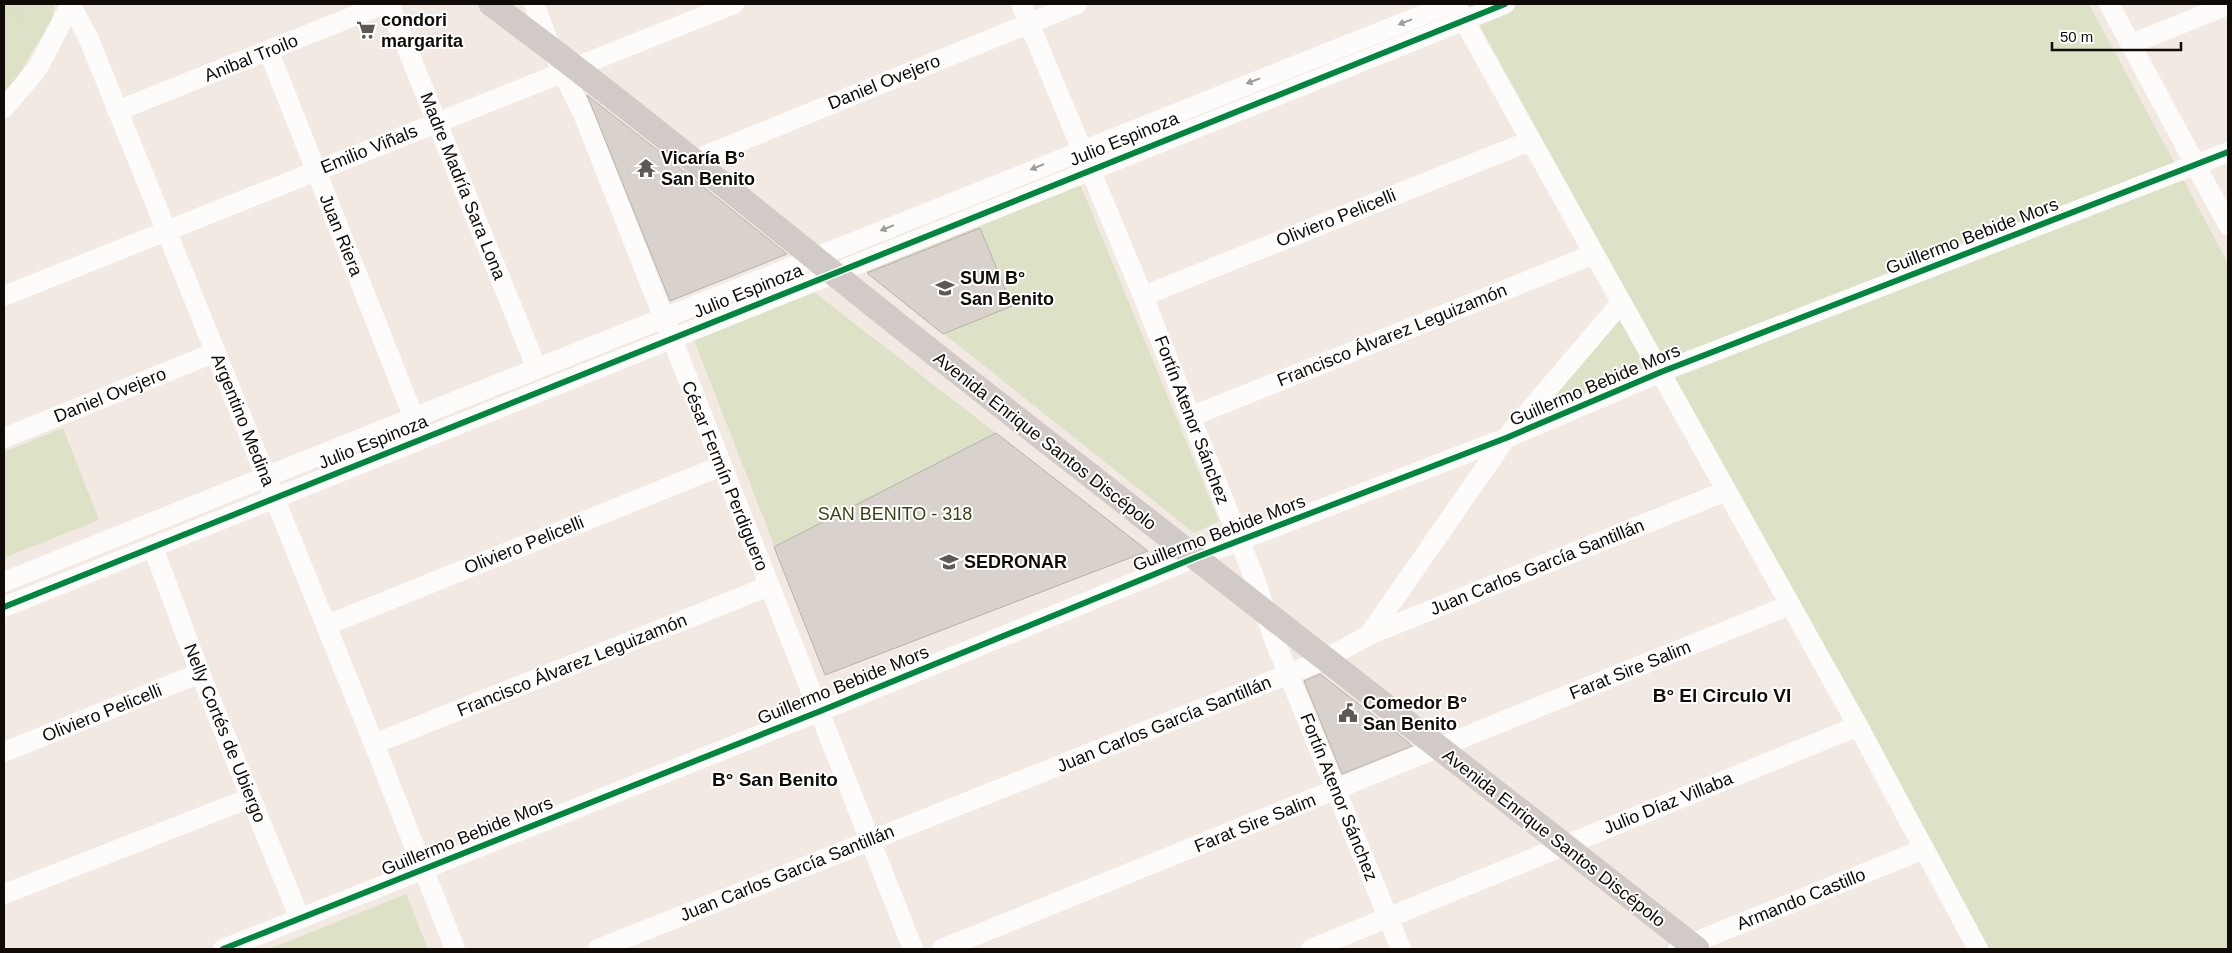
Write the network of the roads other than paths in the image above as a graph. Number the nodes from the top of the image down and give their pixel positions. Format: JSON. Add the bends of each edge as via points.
{"nodes":[{"id":1,"x":70,"y":4,"type":"edge"},
{"id":2,"x":384,"y":4,"type":"edge"},
{"id":3,"x":389,"y":4,"type":"edge"},
{"id":4,"x":491,"y":4,"type":"edge"},
{"id":5,"x":534,"y":4,"type":"edge"},
{"id":6,"x":734,"y":4,"type":"edge"},
{"id":7,"x":1022,"y":4,"type":"edge"},
{"id":8,"x":1077,"y":4,"type":"edge"},
{"id":9,"x":1450,"y":4,"type":"edge"},
{"id":10,"x":1505,"y":4,"type":"edge"},
{"id":11,"x":2109,"y":4,"type":"edge"},
{"id":12,"x":2228,"y":5,"type":"edge"},
{"id":13,"x":1459,"y":12,"type":"edge"},
{"id":14,"x":1029,"y":23,"type":"junction"},
{"id":15,"x":2131,"y":44,"type":"junction"},
{"id":16,"x":551,"y":48,"type":"junction"},
{"id":17,"x":269,"y":52,"type":"junction"},
{"id":18,"x":570,"y":71,"type":"junction"},
{"id":19,"x":4,"y":108,"type":"edge"},
{"id":20,"x":117,"y":111,"type":"junction"},
{"id":21,"x":436,"y":122,"type":"junction"},
{"id":22,"x":1530,"y":141,"type":"junction"},
{"id":23,"x":1082,"y":148,"type":"junction"},
{"id":24,"x":2228,"y":152,"type":"edge"},
{"id":25,"x":692,"y":161,"type":"junction"},
{"id":26,"x":2197,"y":166,"type":"junction"},
{"id":27,"x":1091,"y":169,"type":"junction"},
{"id":28,"x":315,"y":171,"type":"junction"},
{"id":29,"x":2228,"y":224,"type":"edge"},
{"id":30,"x":166,"y":230,"type":"junction"},
{"id":31,"x":1594,"y":254,"type":"junction"},
{"id":32,"x":822,"y":266,"type":"junction"},
{"id":33,"x":4,"y":296,"type":"edge"},
{"id":34,"x":1143,"y":296,"type":"junction"},
{"id":35,"x":1621,"y":303,"type":"junction"},
{"id":36,"x":663,"y":319,"type":"junction"},
{"id":37,"x":671,"y":339,"type":"junction"},
{"id":38,"x":216,"y":352,"type":"junction"},
{"id":39,"x":537,"y":369,"type":"junction"},
{"id":40,"x":1661,"y":372,"type":"junction"},
{"id":41,"x":1190,"y":417,"type":"junction"},
{"id":42,"x":414,"y":418,"type":"junction"},
{"id":43,"x":4,"y":438,"type":"edge"},
{"id":44,"x":1506,"y":438,"type":"junction"},
{"id":45,"x":721,"y":466,"type":"junction"},
{"id":46,"x":266,"y":477,"type":"junction"},
{"id":47,"x":1726,"y":491,"type":"junction"},
{"id":48,"x":275,"y":498,"type":"junction"},
{"id":49,"x":1239,"y":541,"type":"junction"},
{"id":50,"x":153,"y":547,"type":"junction"},
{"id":51,"x":1194,"y":558,"type":"junction"},
{"id":52,"x":4,"y":582,"type":"edge"},
{"id":53,"x":769,"y":586,"type":"junction"},
{"id":54,"x":1790,"y":605,"type":"junction"},
{"id":55,"x":4,"y":607,"type":"edge"},
{"id":56,"x":1266,"y":614,"type":"junction"},
{"id":57,"x":327,"y":625,"type":"junction"},
{"id":58,"x":1369,"y":635,"type":"junction"},
{"id":59,"x":1325,"y":659,"type":"junction"},
{"id":60,"x":200,"y":673,"type":"junction"},
{"id":61,"x":1289,"y":674,"type":"junction"},
{"id":62,"x":818,"y":712,"type":"junction"},
{"id":63,"x":1858,"y":726,"type":"junction"},
{"id":64,"x":374,"y":744,"type":"junction"},
{"id":65,"x":1440,"y":749,"type":"junction"},
{"id":66,"x":4,"y":752,"type":"edge"},
{"id":67,"x":1337,"y":791,"type":"junction"},
{"id":68,"x":250,"y":798,"type":"junction"},
{"id":69,"x":871,"y":839,"type":"junction"},
{"id":70,"x":1564,"y":845,"type":"junction"},
{"id":71,"x":1924,"y":849,"type":"junction"},
{"id":72,"x":424,"y":869,"type":"junction"},
{"id":73,"x":4,"y":894,"type":"edge"},
{"id":74,"x":300,"y":919,"type":"junction"},
{"id":75,"x":1388,"y":919,"type":"junction"},
{"id":76,"x":1688,"y":948,"type":"edge"},
{"id":77,"x":223,"y":949,"type":"edge"},
{"id":78,"x":455,"y":949,"type":"edge"},
{"id":79,"x":598,"y":949,"type":"edge"},
{"id":80,"x":913,"y":949,"type":"edge"},
{"id":81,"x":942,"y":949,"type":"edge"},
{"id":82,"x":1311,"y":949,"type":"edge"},
{"id":83,"x":1401,"y":949,"type":"edge"},
{"id":84,"x":1978,"y":949,"type":"edge"}],
"edges":[{"from":1,"to":19,"type":"street","via":[[38,68]]},
{"from":1,"to":20,"type":"street","name":"Argentino Medina","via":[[88,37]]},
{"from":2,"to":17,"type":"street","name":"Anibal Troilo"},
{"from":3,"to":21,"type":"street","name":"Madre Madría Sara Lona"},
{"from":4,"to":16,"type":"main road","name":"Avenida Enrique Santos Discépolo"},
{"from":5,"to":16,"type":"street"},
{"from":6,"to":18,"type":"street","name":"Emilio Viñals"},
{"from":7,"to":14,"type":"street","name":"Fortín Atenor Sánchez"},
{"from":8,"to":14,"type":"street","name":"Daniel Ovejero"},
{"from":9,"to":23,"type":"street","name":"Julio Espinoza","one_way":true},
{"from":10,"to":13,"type":"street","name":"Julio Espinoza"},
{"from":11,"to":15,"type":"street"},
{"from":12,"to":15,"type":"street"},
{"from":13,"to":22,"type":"street"},
{"from":13,"to":27,"type":"street","name":"Julio Espinoza"},
{"from":14,"to":23,"type":"street","name":"Fortín Atenor Sánchez"},
{"from":14,"to":25,"type":"street","name":"Daniel Ovejero"},
{"from":15,"to":26,"type":"street"},
{"from":16,"to":18,"type":"main road","name":"Avenida Enrique Santos Discépolo"},
{"from":17,"to":20,"type":"street","name":"Anibal Troilo"},
{"from":17,"to":28,"type":"street","name":"Juan Riera"},
{"from":18,"to":21,"type":"street","name":"Emilio Viñals"},
{"from":18,"to":25,"type":"main road","name":"Avenida Enrique Santos Discépolo"},
{"from":18,"to":36,"type":"street","name":"César Fermín Perdiguero","via":[[584,116]]},
{"from":20,"to":30,"type":"street","name":"Argentino Medina"},
{"from":21,"to":28,"type":"street","name":"Emilio Viñals"},
{"from":21,"to":39,"type":"street","name":"Madre Madría Sara Lona"},
{"from":22,"to":31,"type":"street"},
{"from":22,"to":34,"type":"street","name":"Oliviero Pelicelli"},
{"from":23,"to":27,"type":"street","name":"Fortín Atenor Sánchez"},
{"from":23,"to":32,"type":"street","name":"Julio Espinoza","one_way":true},
{"from":24,"to":26,"type":"street","name":"Guillermo Bebide Mors"},
{"from":25,"to":32,"type":"main road","name":"Avenida Enrique Santos Discépolo"},
{"from":26,"to":29,"type":"street"},
{"from":26,"to":40,"type":"street","name":"Guillermo Bebide Mors"},
{"from":27,"to":32,"type":"street","name":"Julio Espinoza"},
{"from":27,"to":34,"type":"street","name":"Fortín Atenor Sánchez"},
{"from":28,"to":30,"type":"street","name":"Emilio Viñals"},
{"from":28,"to":42,"type":"street","name":"Juan Riera"},
{"from":30,"to":33,"type":"street","name":"Emilio Viñals"},
{"from":30,"to":38,"type":"street","name":"Argentino Medina"},
{"from":31,"to":35,"type":"street"},
{"from":31,"to":41,"type":"street","name":"Francisco Álvarez Leguizamón"},
{"from":32,"to":36,"type":"street","name":"Julio Espinoza"},
{"from":32,"to":37,"type":"street","name":"Julio Espinoza"},
{"from":32,"to":51,"type":"main road","name":"Avenida Enrique Santos Discépolo"},
{"from":34,"to":41,"type":"street","name":"Fortín Atenor Sánchez"},
{"from":35,"to":40,"type":"street"},
{"from":35,"to":44,"type":"street"},
{"from":36,"to":37,"type":"street","name":"César Fermín Perdiguero"},
{"from":36,"to":39,"type":"street","name":"Julio Espinoza"},
{"from":37,"to":45,"type":"street","name":"César Fermín Perdiguero"},
{"from":37,"to":48,"type":"street","name":"Julio Espinoza"},
{"from":38,"to":43,"type":"street","name":"Daniel Ovejero"},
{"from":38,"to":46,"type":"street","name":"Argentino Medina"},
{"from":39,"to":42,"type":"street","name":"Julio Espinoza"},
{"from":40,"to":44,"type":"street","name":"Guillermo Bebide Mors"},
{"from":40,"to":47,"type":"street"},
{"from":41,"to":49,"type":"street","name":"Fortín Atenor Sánchez"},
{"from":42,"to":46,"type":"street","name":"Julio Espinoza"},
{"from":44,"to":49,"type":"street","name":"Guillermo Bebide Mors"},
{"from":44,"to":58,"type":"street"},
{"from":45,"to":53,"type":"street","name":"César Fermín Perdiguero"},
{"from":45,"to":57,"type":"street","name":"Oliviero Pelicelli"},
{"from":46,"to":48,"type":"street","name":"Argentino Medina"},
{"from":46,"to":52,"type":"street","name":"Julio Espinoza"},
{"from":47,"to":54,"type":"street"},
{"from":47,"to":58,"type":"street","name":"Juan Carlos García Santillán"},
{"from":48,"to":50,"type":"street","name":"Julio Espinoza"},
{"from":48,"to":57,"type":"street","name":"Argentino Medina"},
{"from":49,"to":51,"type":"street","name":"Guillermo Bebide Mors"},
{"from":49,"to":56,"type":"street","name":"Fortín Atenor Sánchez"},
{"from":50,"to":55,"type":"street","name":"Julio Espinoza"},
{"from":50,"to":60,"type":"street","name":"Nelly Cortés de Ubiergo"},
{"from":51,"to":56,"type":"main road","name":"Avenida Enrique Santos Discépolo"},
{"from":51,"to":62,"type":"street","name":"Guillermo Bebide Mors"},
{"from":53,"to":62,"type":"street","name":"César Fermín Perdiguero"},
{"from":53,"to":64,"type":"street","name":"Francisco Álvarez Leguizamón"},
{"from":54,"to":63,"type":"street"},
{"from":54,"to":65,"type":"street","name":"Farat Sire Salim"},
{"from":56,"to":59,"type":"main road","name":"Avenida Enrique Santos Discépolo"},
{"from":56,"to":61,"type":"street","name":"Fortín Atenor Sánchez"},
{"from":57,"to":64,"type":"street","name":"Argentino Medina"},
{"from":58,"to":59,"type":"street","name":"Juan Carlos García Santillán"},
{"from":59,"to":61,"type":"street","name":"Juan Carlos García Santillán"},
{"from":59,"to":65,"type":"main road","name":"Avenida Enrique Santos Discépolo"},
{"from":60,"to":66,"type":"street","name":"Oliviero Pelicelli"},
{"from":60,"to":68,"type":"street","name":"Nelly Cortés de Ubiergo"},
{"from":61,"to":67,"type":"street","name":"Fortín Atenor Sánchez"},
{"from":61,"to":69,"type":"street","name":"Juan Carlos García Santillán"},
{"from":62,"to":69,"type":"street","name":"César Fermín Perdiguero"},
{"from":62,"to":72,"type":"street","name":"Guillermo Bebide Mors"},
{"from":63,"to":70,"type":"street","name":"Julio Díaz Villaba"},
{"from":63,"to":71,"type":"street"},
{"from":64,"to":72,"type":"street","name":"Argentino Medina"},
{"from":65,"to":67,"type":"street","name":"Farat Sire Salim"},
{"from":65,"to":70,"type":"main road","name":"Avenida Enrique Santos Discépolo"},
{"from":67,"to":75,"type":"street","name":"Fortín Atenor Sánchez"},
{"from":67,"to":81,"type":"street","name":"Farat Sire Salim"},
{"from":68,"to":73,"type":"street"},
{"from":68,"to":74,"type":"street","name":"Nelly Cortés de Ubiergo"},
{"from":69,"to":79,"type":"street","name":"Juan Carlos García Santillán"},
{"from":69,"to":80,"type":"street","name":"César Fermín Perdiguero"},
{"from":70,"to":75,"type":"street","name":"Julio Díaz Villaba"},
{"from":70,"to":76,"type":"main road","name":"Avenida Enrique Santos Discépolo"},
{"from":71,"to":76,"type":"street","name":"Armando Castillo"},
{"from":71,"to":84,"type":"street"},
{"from":72,"to":74,"type":"street","name":"Guillermo Bebide Mors"},
{"from":72,"to":78,"type":"street","name":"Argentino Medina"},
{"from":74,"to":77,"type":"street","name":"Guillermo Bebide Mors"},
{"from":75,"to":82,"type":"street","name":"Julio Díaz Villaba"},
{"from":75,"to":83,"type":"street","name":"Fortín Atenor Sánchez"}]}
